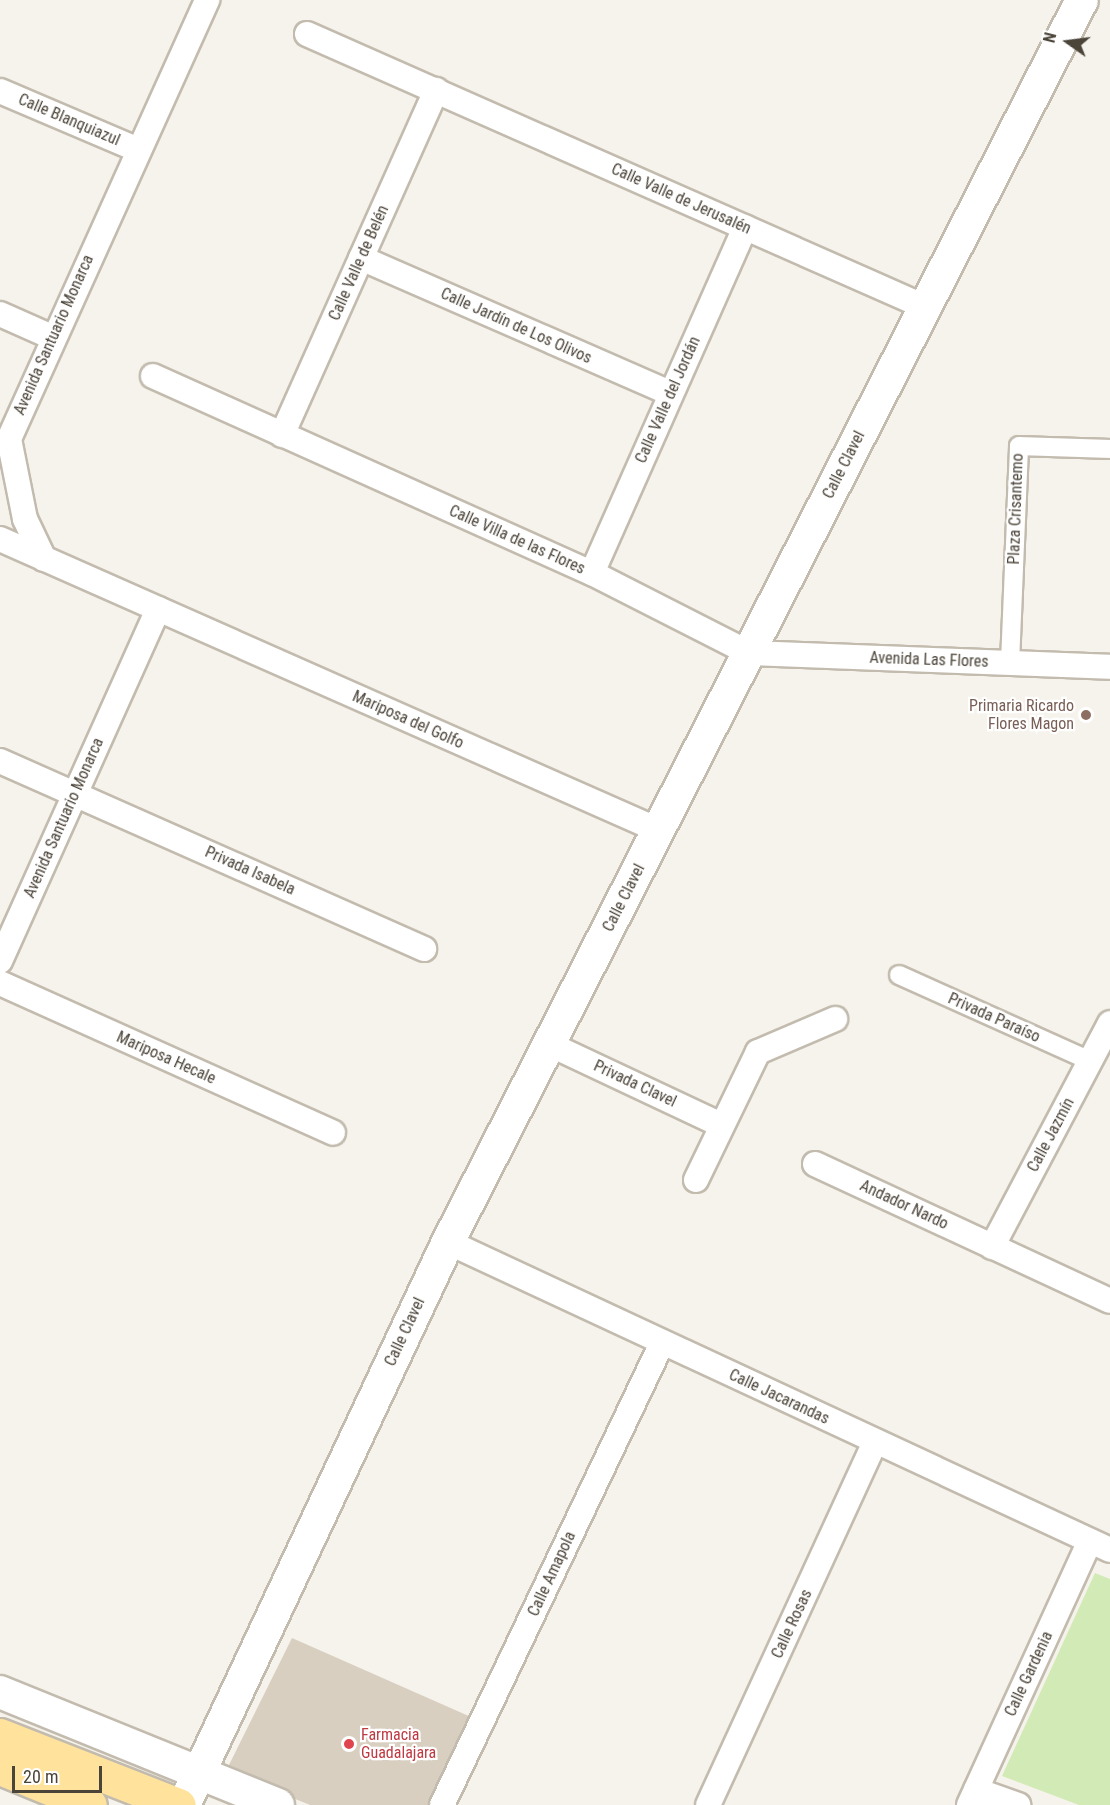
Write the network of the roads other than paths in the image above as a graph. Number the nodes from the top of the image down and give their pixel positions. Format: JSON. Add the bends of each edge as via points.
{"nodes":[{"id":1,"x":207,"y":0,"type":"edge"},
{"id":2,"x":1082,"y":0,"type":"edge"},
{"id":3,"x":307,"y":34,"type":"dead end"},
{"id":4,"x":436,"y":90,"type":"junction"},
{"id":5,"x":0,"y":91,"type":"edge"},
{"id":6,"x":138,"y":150,"type":"junction"},
{"id":7,"x":745,"y":227,"type":"junction"},
{"id":8,"x":361,"y":258,"type":"junction"},
{"id":9,"x":925,"y":307,"type":"junction"},
{"id":10,"x":0,"y":314,"type":"edge"},
{"id":11,"x":52,"y":337,"type":"junction"},
{"id":12,"x":153,"y":376,"type":"dead end"},
{"id":13,"x":670,"y":393,"type":"junction"},
{"id":14,"x":282,"y":435,"type":"junction"},
{"id":15,"x":1110,"y":449,"type":"edge"},
{"id":16,"x":0,"y":539,"type":"edge"},
{"id":17,"x":44,"y":559,"type":"junction"},
{"id":18,"x":592,"y":573,"type":"junction"},
{"id":19,"x":158,"y":609,"type":"junction"},
{"id":20,"x":749,"y":653,"type":"junction"},
{"id":21,"x":1010,"y":663,"type":"junction"},
{"id":22,"x":1110,"y":667,"type":"edge"},
{"id":23,"x":0,"y":760,"type":"edge"},
{"id":24,"x":75,"y":794,"type":"junction"},
{"id":25,"x":658,"y":830,"type":"junction"},
{"id":26,"x":424,"y":949,"type":"dead end"},
{"id":27,"x":0,"y":961,"type":"edge"},
{"id":28,"x":899,"y":975,"type":"dead end"},
{"id":29,"x":0,"y":984,"type":"edge"},
{"id":30,"x":835,"y":1019,"type":"dead end"},
{"id":31,"x":1110,"y":1023,"type":"edge"},
{"id":32,"x":549,"y":1044,"type":"junction"},
{"id":33,"x":1090,"y":1061,"type":"junction"},
{"id":34,"x":721,"y":1125,"type":"junction"},
{"id":35,"x":333,"y":1133,"type":"dead end"},
{"id":36,"x":815,"y":1164,"type":"dead end"},
{"id":37,"x":696,"y":1180,"type":"dead end"},
{"id":38,"x":448,"y":1242,"type":"junction"},
{"id":39,"x":992,"y":1247,"type":"junction"},
{"id":40,"x":1110,"y":1301,"type":"edge"},
{"id":41,"x":662,"y":1343,"type":"junction"},
{"id":42,"x":875,"y":1442,"type":"junction"},
{"id":43,"x":1099,"y":1547,"type":"edge"},
{"id":44,"x":0,"y":1692,"type":"edge"},
{"id":45,"x":0,"y":1735,"type":"edge"},
{"id":46,"x":0,"y":1768,"type":"edge"},
{"id":47,"x":197,"y":1774,"type":"junction"},
{"id":48,"x":972,"y":1797,"type":"edge"},
{"id":49,"x":265,"y":1802,"type":"edge"},
{"id":50,"x":90,"y":1805,"type":"edge"},
{"id":51,"x":181,"y":1805,"type":"edge"},
{"id":52,"x":442,"y":1805,"type":"edge"},
{"id":53,"x":708,"y":1805,"type":"edge"},
{"id":54,"x":1018,"y":1805,"type":"edge"}],
"edges":[{"from":1,"to":6,"type":"street","name":"Avenida Santuario Monarca"},
{"from":2,"to":9,"type":"street","name":"Calle Clavel"},
{"from":3,"to":4,"type":"street","name":"Calle Valle de Jerusalén"},
{"from":4,"to":7,"type":"street","name":"Calle Valle de Jerusalén"},
{"from":4,"to":8,"type":"street","name":"Calle Valle de Belén"},
{"from":5,"to":6,"type":"street","name":"Calle Blanquiazul"},
{"from":6,"to":11,"type":"street","name":"Avenida Santuario Monarca"},
{"from":7,"to":9,"type":"street","name":"Calle Valle de Jerusalén"},
{"from":7,"to":13,"type":"street","name":"Calle Valle del Jordán"},
{"from":8,"to":13,"type":"street","name":"Calle Jardín de Los Olivos"},
{"from":8,"to":14,"type":"street","name":"Calle Valle de Belén"},
{"from":9,"to":20,"type":"street","name":"Calle Clavel"},
{"from":10,"to":11,"type":"street"},
{"from":11,"to":17,"type":"street","name":"Avenida Santuario Monarca","via":[[9,439],[25,519]]},
{"from":12,"to":14,"type":"street","name":"Calle Villa de las Flores"},
{"from":13,"to":18,"type":"street","name":"Calle Valle del Jordán"},
{"from":14,"to":18,"type":"street","name":"Calle Villa de las Flores"},
{"from":15,"to":21,"type":"street","name":"Plaza Crisantemo","via":[[1019,446]]},
{"from":16,"to":17,"type":"street"},
{"from":17,"to":19,"type":"street","name":"Mariposa del Golfo"},
{"from":18,"to":20,"type":"street","name":"Calle Villa de las Flores"},
{"from":19,"to":24,"type":"street","name":"Avenida Santuario Monarca"},
{"from":19,"to":25,"type":"street","name":"Mariposa del Golfo"},
{"from":20,"to":21,"type":"street","name":"Avenida Las Flores"},
{"from":20,"to":25,"type":"street","name":"Calle Clavel"},
{"from":21,"to":22,"type":"street","name":"Avenida Las Flores"},
{"from":23,"to":24,"type":"street","name":"Privada Isabela"},
{"from":24,"to":26,"type":"street","name":"Privada Isabela"},
{"from":24,"to":27,"type":"street","name":"Avenida Santuario Monarca"},
{"from":25,"to":32,"type":"street","name":"Calle Clavel"},
{"from":28,"to":33,"type":"street","name":"Privada Paraíso"},
{"from":29,"to":35,"type":"street","name":"Mariposa Hecale"},
{"from":30,"to":34,"type":"street","via":[[758,1052]]},
{"from":31,"to":33,"type":"street","name":"Calle Jazmín"},
{"from":32,"to":34,"type":"street","name":"Privada Clavel"},
{"from":32,"to":38,"type":"street","name":"Calle Clavel"},
{"from":33,"to":39,"type":"street","name":"Calle Jazmín"},
{"from":34,"to":37,"type":"street"},
{"from":36,"to":39,"type":"street","name":"Andador Nardo"},
{"from":38,"to":41,"type":"street","name":"Calle Jacarandas"},
{"from":38,"to":47,"type":"street","name":"Calle Clavel"},
{"from":39,"to":40,"type":"street","name":"Andador Nardo"},
{"from":41,"to":42,"type":"street","name":"Calle Jacarandas"},
{"from":41,"to":52,"type":"street","name":"Calle Amapola"},
{"from":42,"to":43,"type":"street","name":"Calle Jacarandas"},
{"from":42,"to":53,"type":"street","name":"Calle Rosas"},
{"from":43,"to":48,"type":"street","name":"Calle Gardenia"},
{"from":44,"to":47,"type":"street"},
{"from":45,"to":51,"type":"main road"},
{"from":46,"to":50,"type":"main road"},
{"from":47,"to":49,"type":"street"},
{"from":47,"to":51,"type":"street","name":"Calle Clavel"},
{"from":48,"to":54,"type":"street"}]}
